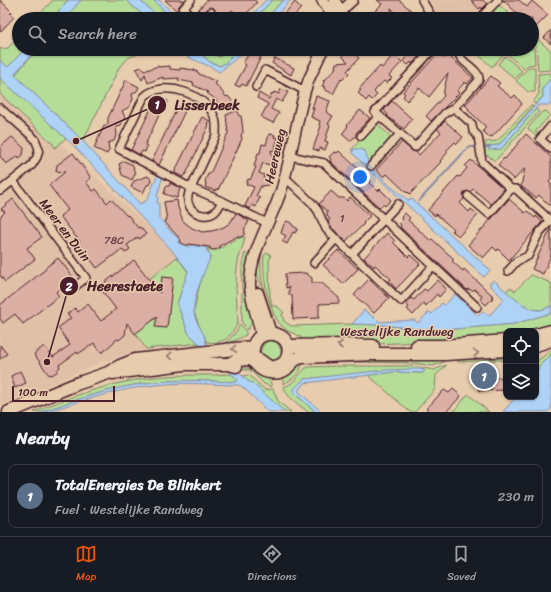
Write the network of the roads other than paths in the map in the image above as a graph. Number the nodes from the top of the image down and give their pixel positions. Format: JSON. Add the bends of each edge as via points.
{"nodes":[{"id":1,"x":191,"y":0,"type":"edge"},
{"id":2,"x":322,"y":0,"type":"edge"},
{"id":3,"x":334,"y":0,"type":"edge"},
{"id":4,"x":353,"y":0,"type":"edge"},
{"id":5,"x":422,"y":0,"type":"edge"},
{"id":6,"x":493,"y":2,"type":"edge"},
{"id":7,"x":187,"y":12,"type":"edge"},
{"id":8,"x":333,"y":12,"type":"edge"},
{"id":9,"x":336,"y":12,"type":"edge"},
{"id":10,"x":341,"y":12,"type":"edge"},
{"id":11,"x":428,"y":12,"type":"edge"},
{"id":12,"x":485,"y":12,"type":"edge"},
{"id":13,"x":320,"y":56,"type":"edge"},
{"id":14,"x":427,"y":56,"type":"edge"},
{"id":15,"x":460,"y":56,"type":"edge"},
{"id":16,"x":256,"y":87,"type":"dead end"},
{"id":17,"x":305,"y":90,"type":"junction"},
{"id":18,"x":0,"y":108,"type":"edge"},
{"id":19,"x":454,"y":108,"type":"junction"},
{"id":20,"x":378,"y":116,"type":"junction"},
{"id":21,"x":551,"y":126,"type":"edge"},
{"id":22,"x":400,"y":134,"type":"junction"},
{"id":23,"x":361,"y":136,"type":"dead end"},
{"id":24,"x":551,"y":149,"type":"edge"},
{"id":25,"x":290,"y":156,"type":"junction"},
{"id":26,"x":371,"y":166,"type":"dead end"},
{"id":27,"x":284,"y":179,"type":"junction"},
{"id":28,"x":13,"y":181,"type":"junction"},
{"id":29,"x":191,"y":188,"type":"junction"},
{"id":30,"x":511,"y":189,"type":"junction"},
{"id":31,"x":0,"y":191,"type":"edge"},
{"id":32,"x":468,"y":196,"type":"dead end"},
{"id":33,"x":222,"y":201,"type":"junction"},
{"id":34,"x":398,"y":204,"type":"dead end"},
{"id":35,"x":384,"y":220,"type":"junction"},
{"id":36,"x":551,"y":221,"type":"edge"},
{"id":37,"x":267,"y":223,"type":"junction"},
{"id":38,"x":336,"y":239,"type":"junction"},
{"id":39,"x":352,"y":254,"type":"junction"},
{"id":40,"x":314,"y":263,"type":"dead end"},
{"id":41,"x":433,"y":266,"type":"junction"},
{"id":42,"x":508,"y":271,"type":"dead end"},
{"id":43,"x":69,"y":291,"type":"dead end"},
{"id":44,"x":477,"y":307,"type":"dead end"},
{"id":45,"x":551,"y":331,"type":"edge"},
{"id":46,"x":539,"y":334,"type":"edge"},
{"id":47,"x":266,"y":335,"type":"junction"},
{"id":48,"x":551,"y":340,"type":"edge"},
{"id":49,"x":503,"y":341,"type":"edge"},
{"id":50,"x":539,"y":344,"type":"edge"},
{"id":51,"x":253,"y":346,"type":"junction"},
{"id":52,"x":288,"y":346,"type":"junction"},
{"id":53,"x":503,"y":350,"type":"edge"},
{"id":54,"x":255,"y":362,"type":"junction"},
{"id":55,"x":280,"y":369,"type":"junction"},
{"id":56,"x":108,"y":373,"type":"junction"},
{"id":57,"x":9,"y":412,"type":"edge"}],
"edges":[{"from":1,"to":7,"type":"street","via":[[183,8]]},
{"from":2,"to":8,"type":"main road"},
{"from":3,"to":9,"type":"main road"},
{"from":4,"to":10,"type":"street"},
{"from":5,"to":11,"type":"street"},
{"from":6,"to":12,"type":"street"},
{"from":13,"to":17,"type":"main road","name":"Heereweg"},
{"from":14,"to":20,"type":"street","via":[[375,112]]},
{"from":15,"to":19,"type":"street","via":[[480,77]]},
{"from":16,"to":17,"type":"street","via":[[265,70]]},
{"from":17,"to":25,"type":"main road","name":"Heereweg"},
{"from":18,"to":28,"type":"street","via":[[35,139],[39,149],[32,165]]},
{"from":19,"to":22,"type":"street","via":[[445,113],[415,147]]},
{"from":19,"to":30,"type":"street","via":[[472,124],[473,131],[480,140],[482,162]]},
{"from":20,"to":22,"type":"street"},
{"from":20,"to":23,"type":"street"},
{"from":21,"to":24,"type":"street","via":[[540,139]]},
{"from":22,"to":26,"type":"street"},
{"from":25,"to":27,"type":"main road","name":"Heereweg"},
{"from":25,"to":35,"type":"street","via":[[324,163]]},
{"from":27,"to":37,"type":"main road","name":"Heereweg"},
{"from":27,"to":38,"type":"street","via":[[312,203],[326,229]]},
{"from":28,"to":31,"type":"street"},
{"from":28,"to":43,"type":"street","name":"Meer en Duin","via":[[86,278]]},
{"from":29,"to":29,"type":"street","via":[[216,135],[215,118],[203,102],[184,92],[161,88],[144,97],[119,149]]},
{"from":29,"to":33,"type":"street"},
{"from":29,"to":33,"type":"street","via":[[188,202],[195,213],[213,213]]},
{"from":30,"to":32,"type":"street","via":[[489,214]]},
{"from":30,"to":36,"type":"street","via":[[516,189]]},
{"from":33,"to":37,"type":"street"},
{"from":34,"to":35,"type":"street"},
{"from":35,"to":39,"type":"street"},
{"from":35,"to":41,"type":"street"},
{"from":36,"to":42,"type":"street","via":[[539,233],[528,256],[517,261]]},
{"from":37,"to":47,"type":"main road","name":"Heereweg","via":[[257,246],[250,283],[259,321]]},
{"from":38,"to":39,"type":"street"},
{"from":38,"to":40,"type":"street"},
{"from":39,"to":41,"type":"street","via":[[401,301]]},
{"from":41,"to":44,"type":"street"},
{"from":45,"to":46,"type":"main road"},
{"from":47,"to":51,"type":"main road"},
{"from":47,"to":52,"type":"main road","via":[[277,334]]},
{"from":48,"to":50,"type":"main road"},
{"from":49,"to":52,"type":"main road","name":"Westelijke Randweg","one_way":true,"via":[[442,346]]},
{"from":51,"to":54,"type":"main road"},
{"from":51,"to":56,"type":"main road","one_way":true,"via":[[135,360]]},
{"from":52,"to":55,"type":"main road","via":[[287,359]]},
{"from":55,"to":53,"type":"main road","name":"Westelijke Randweg","one_way":true,"via":[[303,357]]},
{"from":54,"to":55,"type":"main road","via":[[272,373]]},
{"from":54,"to":56,"type":"main road","via":[[234,366],[184,364]]},
{"from":56,"to":57,"type":"main road"}]}
